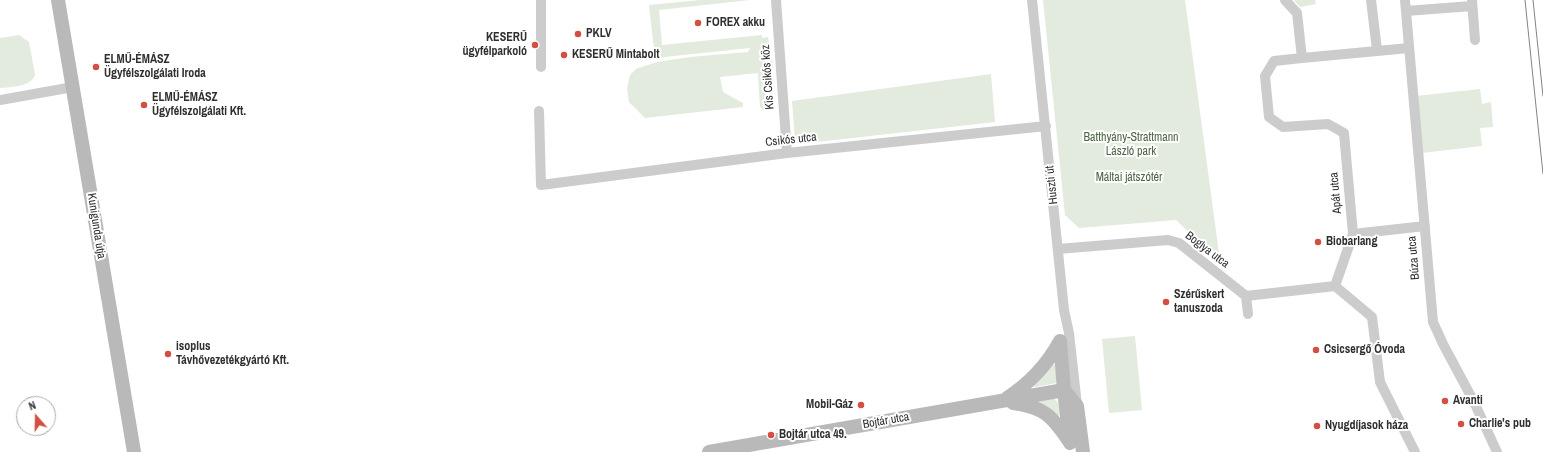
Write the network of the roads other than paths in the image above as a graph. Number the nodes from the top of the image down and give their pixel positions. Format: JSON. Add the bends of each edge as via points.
{"nodes":[{"id":1,"x":58,"y":0,"type":"edge"},
{"id":2,"x":541,"y":0,"type":"edge"},
{"id":3,"x":776,"y":0,"type":"edge"},
{"id":4,"x":1032,"y":0,"type":"edge"},
{"id":5,"x":1285,"y":0,"type":"edge"},
{"id":6,"x":1371,"y":0,"type":"edge"},
{"id":7,"x":1405,"y":0,"type":"edge"},
{"id":8,"x":1472,"y":3,"type":"edge"},
{"id":9,"x":1406,"y":11,"type":"junction"},
{"id":10,"x":1475,"y":40,"type":"dead end"},
{"id":11,"x":1409,"y":48,"type":"junction"},
{"id":12,"x":1377,"y":50,"type":"junction"},
{"id":13,"x":1302,"y":58,"type":"junction"},
{"id":14,"x":541,"y":68,"type":"dead end"},
{"id":15,"x":73,"y":87,"type":"junction"},
{"id":16,"x":0,"y":100,"type":"edge"},
{"id":17,"x":539,"y":111,"type":"dead end"},
{"id":18,"x":1046,"y":126,"type":"junction"},
{"id":19,"x":787,"y":153,"type":"junction"},
{"id":20,"x":1425,"y":226,"type":"junction"},
{"id":21,"x":1353,"y":234,"type":"junction"},
{"id":22,"x":1058,"y":249,"type":"junction"},
{"id":23,"x":1335,"y":286,"type":"junction"},
{"id":24,"x":1246,"y":296,"type":"junction"},
{"id":25,"x":1064,"y":310,"type":"junction"},
{"id":26,"x":1248,"y":314,"type":"dead end"},
{"id":27,"x":1060,"y":341,"type":"junction"},
{"id":28,"x":1073,"y":370,"type":"junction"},
{"id":29,"x":1064,"y":390,"type":"junction"},
{"id":30,"x":1001,"y":401,"type":"junction"},
{"id":31,"x":1077,"y":406,"type":"junction"},
{"id":32,"x":1072,"y":448,"type":"edge"},
{"id":33,"x":134,"y":452,"type":"edge"},
{"id":34,"x":708,"y":452,"type":"edge"},
{"id":35,"x":1083,"y":452,"type":"edge"},
{"id":36,"x":1415,"y":452,"type":"edge"},
{"id":37,"x":1497,"y":452,"type":"edge"}],
"edges":[{"from":1,"to":15,"type":"street","name":"Kunigunda útja"},
{"from":2,"to":14,"type":"street"},
{"from":3,"to":19,"type":"street","name":"Kis Csikós köz"},
{"from":4,"to":18,"type":"street","name":"Huszti út"},
{"from":5,"to":13,"type":"street","via":[[1297,12]]},
{"from":6,"to":12,"type":"street"},
{"from":7,"to":9,"type":"street","name":"Búza utca"},
{"from":8,"to":9,"type":"street"},
{"from":8,"to":10,"type":"street"},
{"from":9,"to":11,"type":"street","name":"Búza utca"},
{"from":11,"to":12,"type":"street"},
{"from":11,"to":20,"type":"street","name":"Búza utca"},
{"from":12,"to":13,"type":"street"},
{"from":13,"to":21,"type":"street","name":"Apát utca","via":[[1274,61],[1265,76],[1269,117],[1283,127],[1328,124],[1344,133]]},
{"from":15,"to":16,"type":"street"},
{"from":15,"to":33,"type":"street","name":"Kunigunda útja"},
{"from":17,"to":19,"type":"street","name":"Csikós utca","via":[[541,185]]},
{"from":18,"to":19,"type":"street","name":"Csikós utca"},
{"from":18,"to":22,"type":"street","name":"Huszti út"},
{"from":20,"to":21,"type":"street"},
{"from":20,"to":37,"type":"street","name":"Búza utca","via":[[1433,322]]},
{"from":21,"to":23,"type":"street","name":"Apát utca"},
{"from":22,"to":24,"type":"street","name":"Boglya utca","via":[[1175,241]]},
{"from":22,"to":25,"type":"street","name":"Huszti út"},
{"from":23,"to":24,"type":"street"},
{"from":23,"to":36,"type":"street","via":[[1372,317],[1380,382]]},
{"from":24,"to":26,"type":"street"},
{"from":25,"to":27,"type":"street"},
{"from":25,"to":28,"type":"street","name":"Huszti út"},
{"from":27,"to":29,"type":"street"},
{"from":27,"to":30,"type":"street","via":[[1038,373],[1020,390]]},
{"from":28,"to":29,"type":"street","name":"Huszti út"},
{"from":28,"to":31,"type":"street","name":"Huszti út"},
{"from":29,"to":30,"type":"street","name":"Bojtár utca"},
{"from":29,"to":31,"type":"street"},
{"from":29,"to":32,"type":"street"},
{"from":30,"to":32,"type":"street","via":[[1025,404],[1042,411],[1053,420]]},
{"from":30,"to":34,"type":"street","name":"Bojtár utca"},
{"from":31,"to":35,"type":"street","name":"Huszti út"}]}
